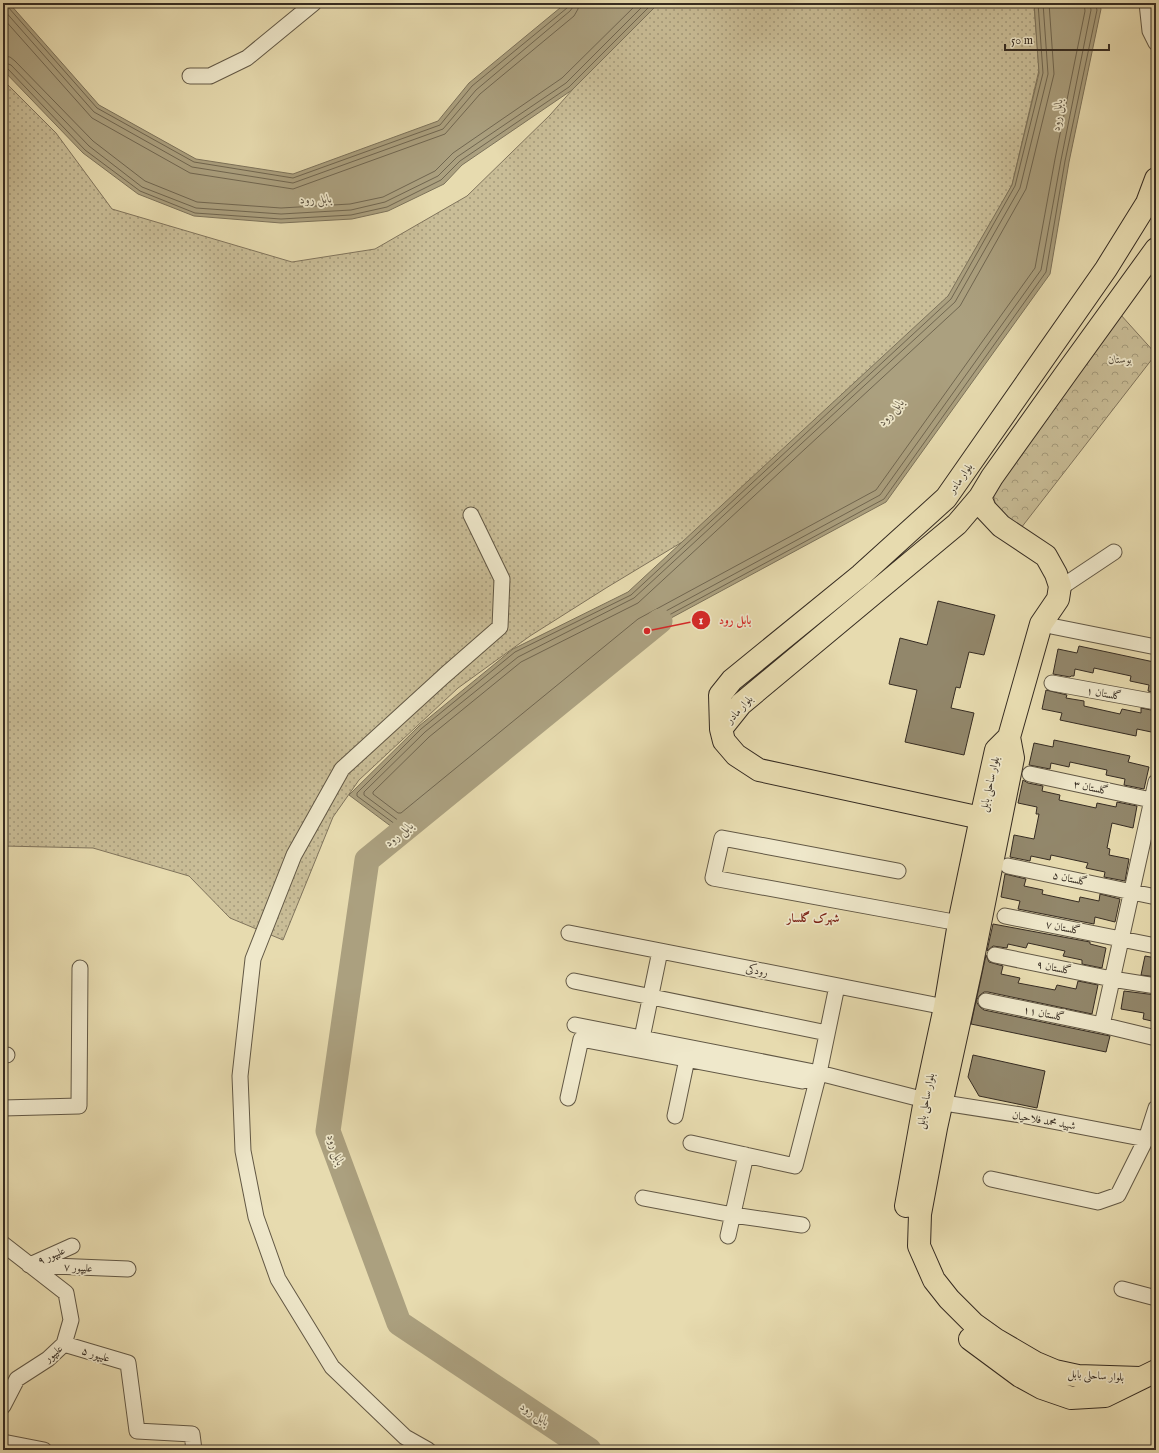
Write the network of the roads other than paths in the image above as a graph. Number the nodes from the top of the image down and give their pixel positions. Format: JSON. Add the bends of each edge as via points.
{"nodes":[{"id":1,"x":314,"y":3,"type":"edge"},
{"id":2,"x":1147,"y":3,"type":"edge"},
{"id":3,"x":1156,"y":43,"type":"edge"},
{"id":4,"x":190,"y":76,"type":"dead end"},
{"id":5,"x":1156,"y":178,"type":"edge"},
{"id":6,"x":1151,"y":198,"type":"edge"},
{"id":7,"x":1156,"y":249,"type":"edge"},
{"id":8,"x":980,"y":497,"type":"junction"},
{"id":9,"x":471,"y":516,"type":"dead end"},
{"id":10,"x":1114,"y":552,"type":"dead end"},
{"id":11,"x":1060,"y":588,"type":"junction"},
{"id":12,"x":1041,"y":624,"type":"junction"},
{"id":13,"x":1156,"y":647,"type":"edge"},
{"id":14,"x":1052,"y":683,"type":"dead end"},
{"id":15,"x":1156,"y":702,"type":"edge"},
{"id":16,"x":721,"y":729,"type":"junction"},
{"id":17,"x":1009,"y":737,"type":"junction"},
{"id":18,"x":1030,"y":774,"type":"dead end"},
{"id":19,"x":1156,"y":782,"type":"edge"},
{"id":20,"x":1154,"y":801,"type":"edge"},
{"id":21,"x":981,"y":818,"type":"junction"},
{"id":22,"x":1008,"y":866,"type":"dead end"},
{"id":23,"x":898,"y":871,"type":"dead end"},
{"id":24,"x":1132,"y":891,"type":"junction"},
{"id":25,"x":1156,"y":897,"type":"edge"},
{"id":26,"x":1005,"y":916,"type":"dead end"},
{"id":27,"x":959,"y":923,"type":"junction"},
{"id":28,"x":569,"y":933,"type":"dead end"},
{"id":29,"x":1121,"y":938,"type":"junction"},
{"id":30,"x":1156,"y":946,"type":"edge"},
{"id":31,"x":660,"y":951,"type":"junction"},
{"id":32,"x":996,"y":955,"type":"dead end"},
{"id":33,"x":80,"y":968,"type":"dead end"},
{"id":34,"x":1112,"y":979,"type":"junction"},
{"id":35,"x":574,"y":981,"type":"dead end"},
{"id":36,"x":837,"y":986,"type":"junction"},
{"id":37,"x":1156,"y":986,"type":"edge"},
{"id":38,"x":651,"y":997,"type":"junction"},
{"id":39,"x":986,"y":1001,"type":"dead end"},
{"id":40,"x":945,"y":1007,"type":"junction"},
{"id":41,"x":575,"y":1025,"type":"dead end"},
{"id":42,"x":1102,"y":1025,"type":"junction"},
{"id":43,"x":827,"y":1033,"type":"junction"},
{"id":44,"x":642,"y":1038,"type":"junction"},
{"id":45,"x":1156,"y":1038,"type":"edge"},
{"id":46,"x":687,"y":1059,"type":"junction"},
{"id":47,"x":819,"y":1073,"type":"junction"},
{"id":48,"x":568,"y":1098,"type":"dead end"},
{"id":49,"x":933,"y":1102,"type":"junction"},
{"id":50,"x":3,"y":1108,"type":"edge"},
{"id":51,"x":1156,"y":1108,"type":"edge"},
{"id":52,"x":675,"y":1116,"type":"dead end"},
{"id":53,"x":1146,"y":1139,"type":"junction"},
{"id":54,"x":691,"y":1143,"type":"dead end"},
{"id":55,"x":746,"y":1155,"type":"junction"},
{"id":56,"x":991,"y":1179,"type":"dead end"},
{"id":57,"x":643,"y":1198,"type":"dead end"},
{"id":58,"x":733,"y":1214,"type":"junction"},
{"id":59,"x":802,"y":1225,"type":"dead end"},
{"id":60,"x":728,"y":1236,"type":"dead end"},
{"id":61,"x":3,"y":1244,"type":"edge"},
{"id":62,"x":72,"y":1246,"type":"dead end"},
{"id":63,"x":29,"y":1265,"type":"junction"},
{"id":64,"x":128,"y":1269,"type":"dead end"},
{"id":65,"x":1122,"y":1289,"type":"dead end"},
{"id":66,"x":1156,"y":1298,"type":"edge"},
{"id":67,"x":64,"y":1344,"type":"junction"},
{"id":68,"x":1148,"y":1375,"type":"edge"},
{"id":69,"x":3,"y":1406,"type":"edge"},
{"id":70,"x":3,"y":1442,"type":"edge"},
{"id":71,"x":44,"y":1450,"type":"edge"},
{"id":72,"x":194,"y":1450,"type":"edge"},
{"id":73,"x":428,"y":1450,"type":"edge"}],
"edges":[{"from":1,"to":4,"type":"street","via":[[247,58],[210,76]]},
{"from":2,"to":3,"type":"street","via":[[1150,31]]},
{"from":5,"to":6,"type":"main road","name":"بلوار مادر"},
{"from":6,"to":16,"type":"main road","name":"بلوار مادر","via":[[1106,269],[946,498],[861,575],[732,680],[720,695]]},
{"from":7,"to":8,"type":"main road","name":"بلوار مادر"},
{"from":8,"to":11,"type":"main road","via":[[985,509],[1001,526],[1046,556]]},
{"from":8,"to":16,"type":"main road","name":"بلوار مادر","via":[[957,524],[741,704]]},
{"from":9,"to":73,"type":"street","via":[[502,579],[500,627],[342,769],[294,854],[253,960],[240,1076],[243,1151],[256,1217],[278,1279],[332,1367],[405,1437]]},
{"from":10,"to":11,"type":"street"},
{"from":11,"to":12,"type":"main road","via":[[1058,599]]},
{"from":12,"to":13,"type":"street"},
{"from":12,"to":17,"type":"main road"},
{"from":14,"to":15,"type":"street","name":"گلستان ۱"},
{"from":16,"to":21,"type":"main road","name":"بلوار مادر","via":[[724,741],[736,755],[759,770]]},
{"from":17,"to":21,"type":"main road","name":"بلوار ساحلی بابل","via":[[996,750]]},
{"from":17,"to":49,"type":"main road","name":"بلوار ساحلی بابل","via":[[1014,758]]},
{"from":18,"to":20,"type":"street","name":"گلستان ۳"},
{"from":19,"to":20,"type":"street"},
{"from":20,"to":24,"type":"street"},
{"from":21,"to":27,"type":"main road","name":"بلوار ساحلی بابل"},
{"from":22,"to":24,"type":"street","name":"گلستان ۵"},
{"from":23,"to":27,"type":"street","via":[[722,838],[713,878]]},
{"from":24,"to":25,"type":"street","name":"گلستان ۵"},
{"from":24,"to":29,"type":"street"},
{"from":26,"to":29,"type":"street","name":"گلستان ۷"},
{"from":27,"to":40,"type":"main road","name":"بلوار ساحلی بابل"},
{"from":28,"to":31,"type":"street","name":"رودکی"},
{"from":29,"to":30,"type":"street","name":"گلستان ۷"},
{"from":29,"to":34,"type":"street"},
{"from":31,"to":36,"type":"street","name":"رودکی"},
{"from":31,"to":38,"type":"street"},
{"from":32,"to":34,"type":"street","name":"گلستان ۹"},
{"from":33,"to":50,"type":"street","via":[[78,1106]]},
{"from":34,"to":37,"type":"street","name":"گلستان ۹"},
{"from":34,"to":42,"type":"street"},
{"from":35,"to":38,"type":"street"},
{"from":36,"to":40,"type":"street","name":"رودکی"},
{"from":36,"to":43,"type":"street"},
{"from":38,"to":43,"type":"street"},
{"from":38,"to":44,"type":"street"},
{"from":39,"to":42,"type":"street","name":"گلستان ۱۱"},
{"from":40,"to":49,"type":"main road","name":"بلوار ساحلی بابل"},
{"from":41,"to":44,"type":"street","name":"شهید محمد فلاحیان"},
{"from":42,"to":45,"type":"street","name":"گلستان ۱۱"},
{"from":43,"to":47,"type":"street"},
{"from":44,"to":47,"type":"street","name":"شهید محمد فلاحیان"},
{"from":46,"to":47,"type":"street","via":[[802,1081]]},
{"from":46,"to":48,"type":"street","via":[[581,1039]]},
{"from":46,"to":52,"type":"street"},
{"from":47,"to":49,"type":"street","name":"شهید محمد فلاحیان"},
{"from":47,"to":55,"type":"street","via":[[795,1166]]},
{"from":49,"to":53,"type":"street","name":"شهید محمد فلاحیان","via":[[1021,1115]]},
{"from":49,"to":68,"type":"main road","name":"بلوار ساحلی بابل","via":[[936,1128],[920,1214],[919,1246],[934,1280],[974,1324],[1030,1360],[1049,1380],[1078,1376]]},
{"from":51,"to":53,"type":"street"},
{"from":53,"to":56,"type":"street","via":[[1118,1195],[1098,1202]]},
{"from":54,"to":55,"type":"street"},
{"from":55,"to":58,"type":"street"},
{"from":57,"to":58,"type":"street"},
{"from":58,"to":59,"type":"street"},
{"from":58,"to":60,"type":"street"},
{"from":61,"to":63,"type":"street","name":"علیپور"},
{"from":62,"to":63,"type":"street","name":"علیپور ۹"},
{"from":63,"to":64,"type":"street","name":"علیپور ۷"},
{"from":63,"to":67,"type":"street","name":"علیپور","via":[[66,1293],[71,1320]]},
{"from":65,"to":66,"type":"street"},
{"from":67,"to":69,"type":"street","name":"علیپور","via":[[48,1359],[17,1379]]},
{"from":67,"to":72,"type":"street","name":"علیپور ۵","via":[[128,1363],[137,1431],[192,1434]]},
{"from":70,"to":71,"type":"street"}]}
